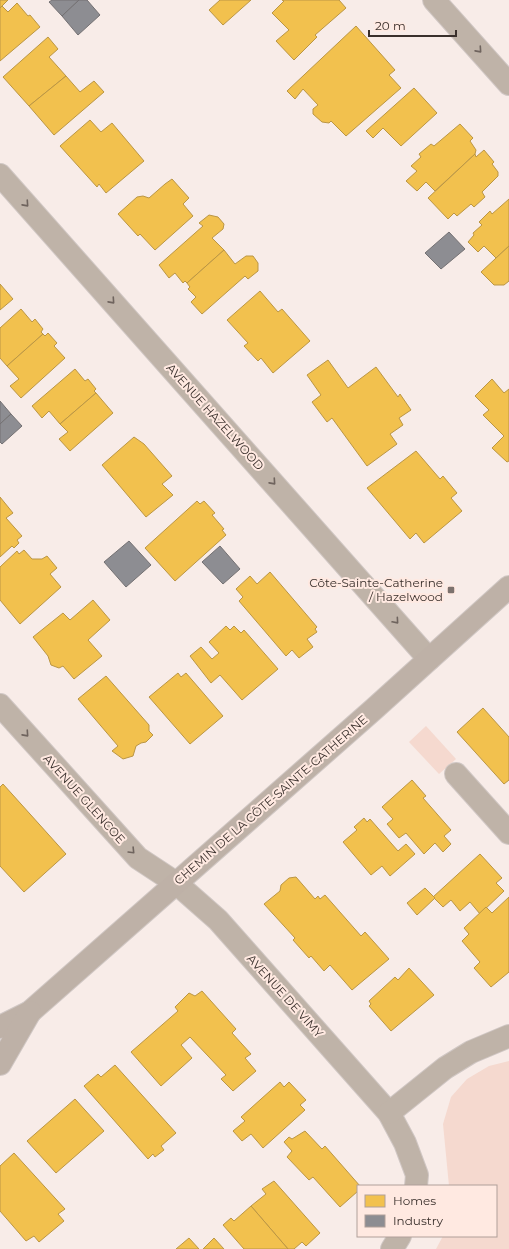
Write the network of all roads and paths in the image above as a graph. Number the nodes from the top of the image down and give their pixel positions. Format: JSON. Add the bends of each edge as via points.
{"nodes":[{"id":1,"x":434,"y":0,"type":"edge"},
{"id":2,"x":509,"y":84,"type":"edge"},
{"id":3,"x":0,"y":175,"type":"edge"},
{"id":4,"x":509,"y":587,"type":"edge"},
{"id":5,"x":429,"y":659,"type":"junction"},
{"id":6,"x":0,"y":705,"type":"edge"},
{"id":7,"x":456,"y":774,"type":"dead end"},
{"id":8,"x":509,"y":833,"type":"edge"},
{"id":9,"x":176,"y":883,"type":"junction"},
{"id":10,"x":30,"y":1012,"type":"junction"},
{"id":11,"x":0,"y":1027,"type":"edge"},
{"id":12,"x":509,"y":1036,"type":"edge"},
{"id":13,"x":0,"y":1064,"type":"edge"},
{"id":14,"x":389,"y":1113,"type":"junction"},
{"id":15,"x":416,"y":1185,"type":"edge"},
{"id":16,"x":399,"y":1237,"type":"edge"},
{"id":17,"x":392,"y":1249,"type":"edge"}],
"edges":[{"from":1,"to":2,"type":"street","one_way":true},
{"from":3,"to":5,"type":"street","name":"AVENUE HAZELWOOD","one_way":true},
{"from":4,"to":5,"type":"main road","name":"CHEMIN DE LA CÔTE-SAINTE-CATHERINE"},
{"from":5,"to":9,"type":"main road","name":"CHEMIN DE LA CÔTE-SAINTE-CATHERINE"},
{"from":6,"to":9,"type":"street","name":"AVENUE GLENCOE","one_way":true,"via":[[138,858]]},
{"from":7,"to":8,"type":"street"},
{"from":9,"to":10,"type":"main road","name":"CHEMIN DE LA CÔTE-SAINTE-CATHERINE"},
{"from":9,"to":14,"type":"street","name":"AVENUE DE VIMY","via":[[218,920]]},
{"from":10,"to":11,"type":"main road","name":"CHEMIN DE LA CÔTE-SAINTE-CATHERINE"},
{"from":10,"to":13,"type":"main road","name":"CHEMIN DE LA CÔTE-SAINTE-CATHERINE"},
{"from":12,"to":14,"type":"street","via":[[472,1052],[445,1068]]},
{"from":14,"to":15,"type":"street","name":"AVENUE DE VIMY","via":[[408,1149],[417,1175]]},
{"from":16,"to":17,"type":"street"}]}
